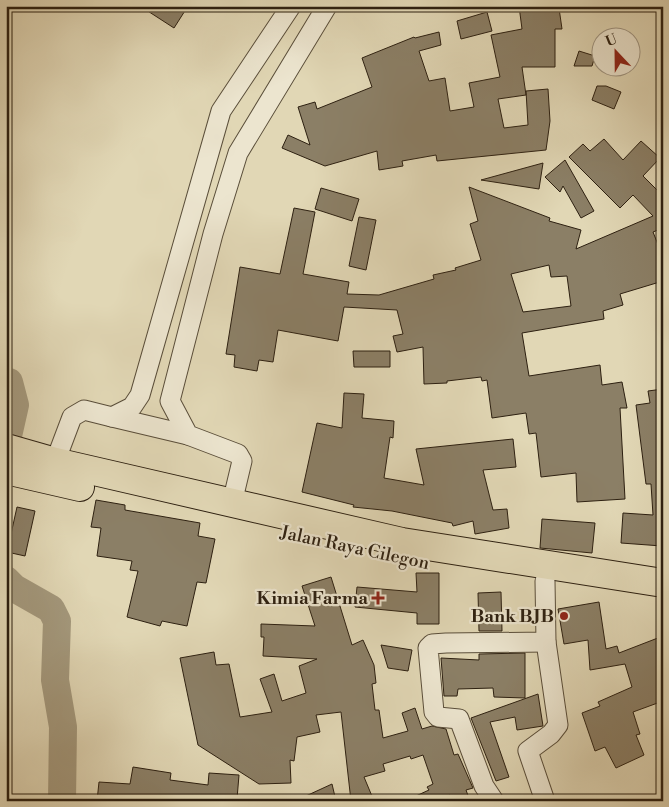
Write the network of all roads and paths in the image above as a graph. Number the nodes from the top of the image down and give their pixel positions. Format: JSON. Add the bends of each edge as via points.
{"nodes":[{"id":1,"x":291,"y":6,"type":"edge"},
{"id":2,"x":327,"y":6,"type":"edge"},
{"id":3,"x":140,"y":395,"type":"junction"},
{"id":4,"x":170,"y":401,"type":"junction"},
{"id":5,"x":112,"y":417,"type":"junction"},
{"id":6,"x":188,"y":435,"type":"junction"},
{"id":7,"x":13,"y":461,"type":"edge"},
{"id":8,"x":53,"y":471,"type":"junction"},
{"id":9,"x":232,"y":503,"type":"junction"},
{"id":10,"x":545,"y":582,"type":"junction"},
{"id":11,"x":663,"y":583,"type":"edge"},
{"id":12,"x":663,"y":599,"type":"edge"},
{"id":13,"x":546,"y":642,"type":"junction"},
{"id":14,"x":494,"y":801,"type":"edge"},
{"id":15,"x":545,"y":801,"type":"edge"}],
"edges":[{"from":1,"to":3,"type":"street","via":[[221,111]]},
{"from":2,"to":4,"type":"street","via":[[238,153],[213,234]]},
{"from":3,"to":4,"type":"street"},
{"from":3,"to":5,"type":"street","via":[[132,407]]},
{"from":4,"to":6,"type":"street"},
{"from":5,"to":6,"type":"street"},
{"from":5,"to":8,"type":"street","via":[[84,410],[72,417]]},
{"from":6,"to":9,"type":"street","via":[[238,454],[242,461]]},
{"from":7,"to":8,"type":"highway"},
{"from":8,"to":9,"type":"highway","name":"Jalan Raya Cilegon"},
{"from":8,"to":10,"type":"highway","name":"Jalan Raya Cilegon","via":[[390,558]]},
{"from":9,"to":11,"type":"highway","name":"Jalan Raya Cilegon","via":[[402,542]]},
{"from":10,"to":12,"type":"highway","name":"Jalan Raya Cilegon"},
{"from":10,"to":13,"type":"street"},
{"from":13,"to":14,"type":"street","via":[[446,643],[432,644],[428,648],[434,712],[438,717],[459,719],[484,786]]},
{"from":13,"to":15,"type":"street","via":[[558,725],[528,751]]}]}
